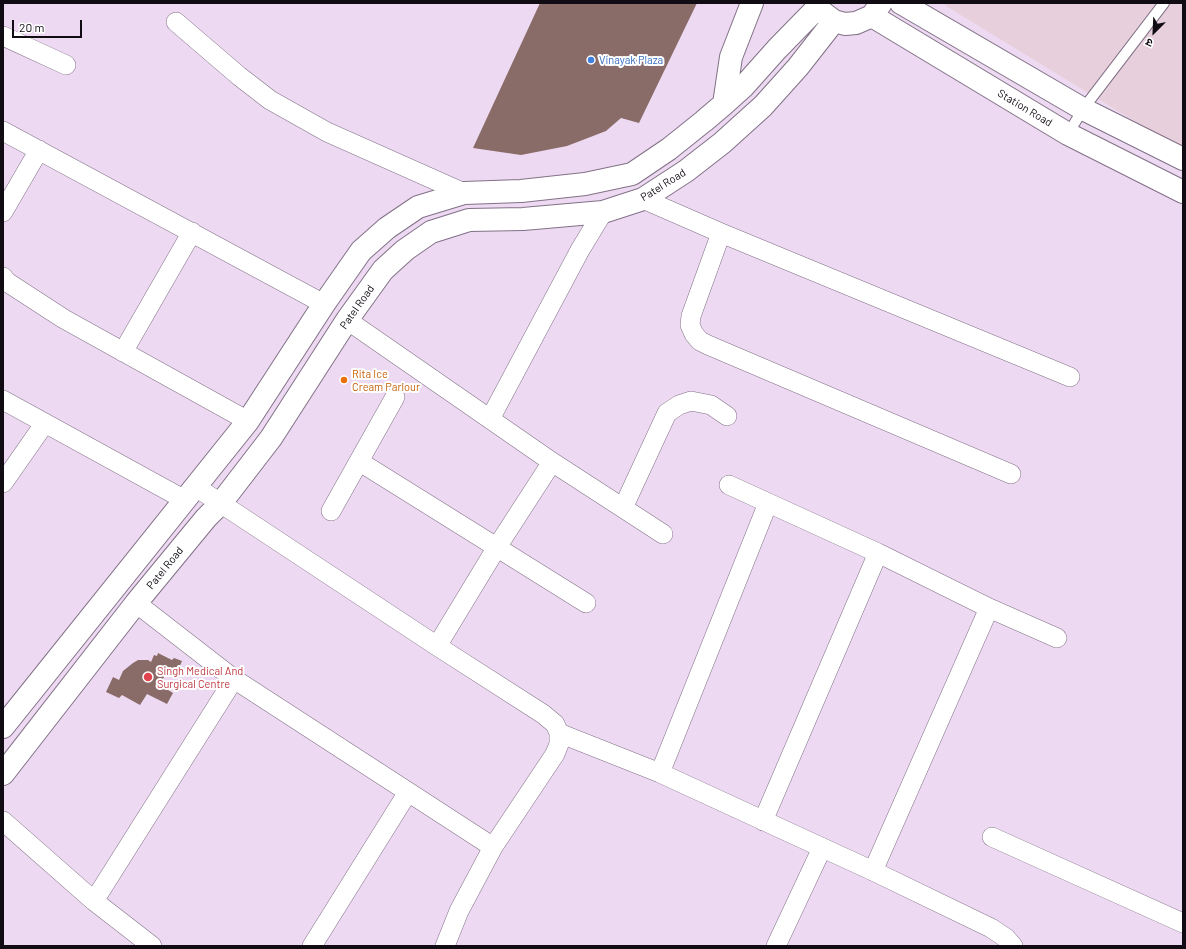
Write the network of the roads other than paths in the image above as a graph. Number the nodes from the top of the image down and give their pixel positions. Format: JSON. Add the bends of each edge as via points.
{"nodes":[{"id":1,"x":752,"y":3,"type":"edge"},
{"id":2,"x":901,"y":3,"type":"edge"},
{"id":3,"x":1164,"y":3,"type":"edge"},
{"id":4,"x":817,"y":5,"type":"edge"},
{"id":5,"x":876,"y":10,"type":"edge"},
{"id":6,"x":834,"y":21,"type":"junction"},
{"id":7,"x":176,"y":22,"type":"dead end"},
{"id":8,"x":3,"y":36,"type":"edge"},
{"id":9,"x":66,"y":65,"type":"dead end"},
{"id":10,"x":724,"y":104,"type":"junction"},
{"id":11,"x":1083,"y":109,"type":"junction"},
{"id":12,"x":3,"y":131,"type":"edge"},
{"id":13,"x":1068,"y":134,"type":"junction"},
{"id":14,"x":39,"y":150,"type":"junction"},
{"id":15,"x":1183,"y":159,"type":"edge"},
{"id":16,"x":1183,"y":192,"type":"edge"},
{"id":17,"x":464,"y":193,"type":"junction"},
{"id":18,"x":643,"y":199,"type":"junction"},
{"id":19,"x":3,"y":212,"type":"edge"},
{"id":20,"x":603,"y":212,"type":"junction"},
{"id":21,"x":192,"y":232,"type":"junction"},
{"id":22,"x":721,"y":234,"type":"junction"},
{"id":23,"x":3,"y":277,"type":"edge"},
{"id":24,"x":324,"y":304,"type":"junction"},
{"id":25,"x":347,"y":320,"type":"junction"},
{"id":26,"x":123,"y":352,"type":"junction"},
{"id":27,"x":1070,"y":377,"type":"dead end"},
{"id":28,"x":395,"y":397,"type":"dead end"},
{"id":29,"x":3,"y":400,"type":"edge"},
{"id":30,"x":727,"y":416,"type":"dead end"},
{"id":31,"x":490,"y":419,"type":"junction"},
{"id":32,"x":248,"y":422,"type":"junction"},
{"id":33,"x":45,"y":423,"type":"junction"},
{"id":34,"x":360,"y":462,"type":"junction"},
{"id":35,"x":552,"y":462,"type":"junction"},
{"id":36,"x":1011,"y":474,"type":"dead end"},
{"id":37,"x":3,"y":483,"type":"edge"},
{"id":38,"x":729,"y":485,"type":"dead end"},
{"id":39,"x":190,"y":493,"type":"junction"},
{"id":40,"x":221,"y":503,"type":"junction"},
{"id":41,"x":768,"y":503,"type":"junction"},
{"id":42,"x":623,"y":508,"type":"junction"},
{"id":43,"x":332,"y":511,"type":"dead end"},
{"id":44,"x":663,"y":534,"type":"dead end"},
{"id":45,"x":497,"y":547,"type":"junction"},
{"id":46,"x":878,"y":553,"type":"junction"},
{"id":47,"x":586,"y":602,"type":"dead end"},
{"id":48,"x":136,"y":603,"type":"junction"},
{"id":49,"x":990,"y":608,"type":"junction"},
{"id":50,"x":1058,"y":638,"type":"dead end"},
{"id":51,"x":437,"y":646,"type":"junction"},
{"id":52,"x":234,"y":678,"type":"junction"},
{"id":53,"x":5,"y":723,"type":"edge"},
{"id":54,"x":559,"y":734,"type":"junction"},
{"id":55,"x":3,"y":774,"type":"edge"},
{"id":56,"x":660,"y":774,"type":"junction"},
{"id":57,"x":408,"y":792,"type":"junction"},
{"id":58,"x":3,"y":821,"type":"edge"},
{"id":59,"x":763,"y":821,"type":"junction"},
{"id":60,"x":992,"y":837,"type":"dead end"},
{"id":61,"x":493,"y":847,"type":"junction"},
{"id":62,"x":822,"y":848,"type":"junction"},
{"id":63,"x":872,"y":871,"type":"junction"},
{"id":64,"x":94,"y":901,"type":"junction"},
{"id":65,"x":1183,"y":923,"type":"edge"},
{"id":66,"x":152,"y":946,"type":"edge"},
{"id":67,"x":312,"y":946,"type":"edge"},
{"id":68,"x":445,"y":946,"type":"edge"},
{"id":69,"x":776,"y":946,"type":"edge"},
{"id":70,"x":1013,"y":946,"type":"edge"}],
"edges":[{"from":1,"to":10,"type":"street","via":[[731,57]]},
{"from":2,"to":11,"type":"street"},
{"from":3,"to":11,"type":"lane"},
{"from":4,"to":6,"type":"street"},
{"from":4,"to":10,"type":"street","via":[[744,86]]},
{"from":5,"to":6,"type":"street","via":[[856,23]]},
{"from":5,"to":13,"type":"street","name":"Station Road"},
{"from":6,"to":18,"type":"street","name":"Patel Road","via":[[763,106],[722,143]]},
{"from":7,"to":17,"type":"street","via":[[270,100],[327,132]]},
{"from":8,"to":9,"type":"street"},
{"from":10,"to":17,"type":"street","via":[[669,149],[632,174],[577,185],[521,191]]},
{"from":11,"to":13,"type":"lane"},
{"from":11,"to":15,"type":"street"},
{"from":12,"to":14,"type":"street"},
{"from":13,"to":16,"type":"street","name":"Station Road"},
{"from":14,"to":19,"type":"street"},
{"from":14,"to":21,"type":"street"},
{"from":17,"to":24,"type":"street","via":[[418,207],[387,228],[362,252]]},
{"from":18,"to":20,"type":"street","name":"Patel Road"},
{"from":18,"to":22,"type":"street"},
{"from":20,"to":25,"type":"street","name":"Patel Road","via":[[523,219],[469,220],[430,232],[383,270]]},
{"from":20,"to":31,"type":"street"},
{"from":21,"to":24,"type":"street"},
{"from":21,"to":26,"type":"street"},
{"from":22,"to":27,"type":"street"},
{"from":22,"to":36,"type":"street","via":[[691,316],[690,325],[700,340]]},
{"from":23,"to":26,"type":"street","via":[[64,319]]},
{"from":24,"to":32,"type":"street"},
{"from":25,"to":31,"type":"street"},
{"from":25,"to":40,"type":"street","name":"Patel Road","via":[[271,438]]},
{"from":26,"to":32,"type":"street"},
{"from":28,"to":34,"type":"street"},
{"from":29,"to":33,"type":"street"},
{"from":30,"to":42,"type":"street","via":[[711,405],[692,401],[679,405],[667,413]]},
{"from":31,"to":35,"type":"street"},
{"from":32,"to":39,"type":"street"},
{"from":33,"to":37,"type":"street"},
{"from":33,"to":39,"type":"street"},
{"from":34,"to":43,"type":"street"},
{"from":34,"to":45,"type":"street"},
{"from":35,"to":42,"type":"street"},
{"from":35,"to":45,"type":"street"},
{"from":38,"to":41,"type":"street"},
{"from":39,"to":40,"type":"street"},
{"from":39,"to":53,"type":"street"},
{"from":40,"to":48,"type":"street","name":"Patel Road"},
{"from":40,"to":51,"type":"street"},
{"from":41,"to":46,"type":"street"},
{"from":41,"to":56,"type":"street"},
{"from":42,"to":44,"type":"street"},
{"from":45,"to":47,"type":"street"},
{"from":45,"to":51,"type":"street"},
{"from":46,"to":49,"type":"street"},
{"from":46,"to":59,"type":"street"},
{"from":48,"to":52,"type":"street"},
{"from":48,"to":55,"type":"street","name":"Patel Road"},
{"from":49,"to":50,"type":"street"},
{"from":49,"to":63,"type":"street"},
{"from":51,"to":54,"type":"street","via":[[544,714],[555,724]]},
{"from":52,"to":57,"type":"street"},
{"from":52,"to":64,"type":"street"},
{"from":54,"to":56,"type":"street"},
{"from":54,"to":61,"type":"street","via":[[556,754]]},
{"from":56,"to":59,"type":"street"},
{"from":57,"to":61,"type":"street"},
{"from":57,"to":67,"type":"street"},
{"from":58,"to":64,"type":"street"},
{"from":59,"to":62,"type":"street"},
{"from":60,"to":65,"type":"street"},
{"from":61,"to":68,"type":"street","via":[[459,911]]},
{"from":62,"to":63,"type":"street"},
{"from":62,"to":69,"type":"street"},
{"from":63,"to":70,"type":"street","via":[[991,928]]},
{"from":64,"to":66,"type":"street"}]}
